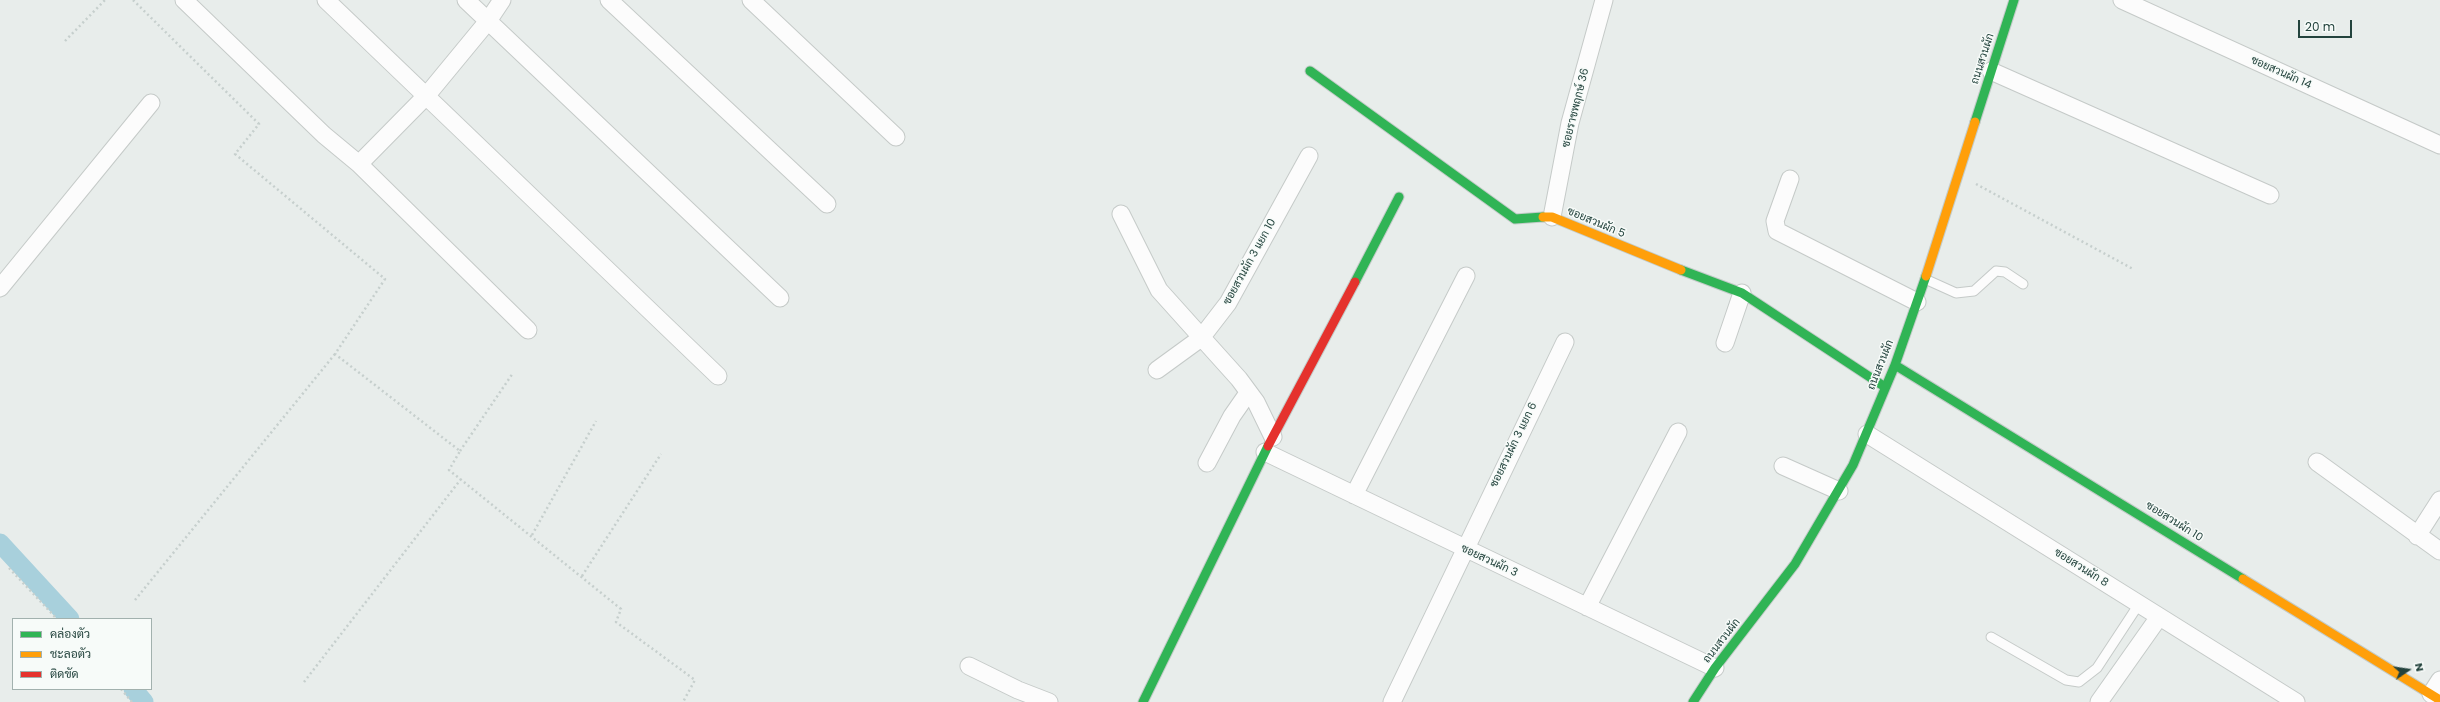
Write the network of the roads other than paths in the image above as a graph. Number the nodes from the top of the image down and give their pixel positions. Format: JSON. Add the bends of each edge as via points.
{"nodes":[{"id":1,"x":184,"y":0,"type":"edge"},
{"id":2,"x":326,"y":0,"type":"edge"},
{"id":3,"x":466,"y":0,"type":"edge"},
{"id":4,"x":502,"y":0,"type":"edge"},
{"id":5,"x":609,"y":0,"type":"edge"},
{"id":6,"x":750,"y":0,"type":"edge"},
{"id":7,"x":1604,"y":0,"type":"edge"},
{"id":8,"x":2014,"y":0,"type":"edge"},
{"id":9,"x":2122,"y":0,"type":"edge"},
{"id":10,"x":488,"y":21,"type":"junction"},
{"id":11,"x":1310,"y":71,"type":"dead end"},
{"id":12,"x":1991,"y":71,"type":"junction"},
{"id":13,"x":427,"y":95,"type":"junction"},
{"id":14,"x":151,"y":104,"type":"dead end"},
{"id":15,"x":896,"y":137,"type":"dead end"},
{"id":16,"x":2440,"y":145,"type":"edge"},
{"id":17,"x":1308,"y":156,"type":"dead end"},
{"id":18,"x":359,"y":164,"type":"junction"},
{"id":19,"x":1790,"y":179,"type":"dead end"},
{"id":20,"x":2270,"y":195,"type":"dead end"},
{"id":21,"x":1399,"y":197,"type":"dead end"},
{"id":22,"x":827,"y":204,"type":"dead end"},
{"id":23,"x":1121,"y":214,"type":"dead end"},
{"id":24,"x":1552,"y":217,"type":"junction"},
{"id":25,"x":1466,"y":276,"type":"dead end"},
{"id":26,"x":1925,"y":279,"type":"junction"},
{"id":27,"x":2023,"y":284,"type":"dead end"},
{"id":28,"x":0,"y":288,"type":"edge"},
{"id":29,"x":1742,"y":293,"type":"junction"},
{"id":30,"x":780,"y":298,"type":"dead end"},
{"id":31,"x":1917,"y":302,"type":"junction"},
{"id":32,"x":528,"y":330,"type":"dead end"},
{"id":33,"x":1201,"y":338,"type":"junction"},
{"id":34,"x":1565,"y":342,"type":"dead end"},
{"id":35,"x":1725,"y":343,"type":"dead end"},
{"id":36,"x":1895,"y":365,"type":"junction"},
{"id":37,"x":1157,"y":370,"type":"dead end"},
{"id":38,"x":718,"y":376,"type":"dead end"},
{"id":39,"x":1885,"y":387,"type":"junction"},
{"id":40,"x":1248,"y":393,"type":"junction"},
{"id":41,"x":1678,"y":432,"type":"dead end"},
{"id":42,"x":1867,"y":434,"type":"junction"},
{"id":43,"x":1269,"y":445,"type":"junction"},
{"id":44,"x":2317,"y":462,"type":"dead end"},
{"id":45,"x":1207,"y":463,"type":"dead end"},
{"id":46,"x":1783,"y":466,"type":"dead end"},
{"id":47,"x":1838,"y":491,"type":"junction"},
{"id":48,"x":1354,"y":495,"type":"junction"},
{"id":49,"x":2440,"y":500,"type":"edge"},
{"id":50,"x":2417,"y":536,"type":"junction"},
{"id":51,"x":1463,"y":549,"type":"junction"},
{"id":52,"x":2440,"y":551,"type":"edge"},
{"id":53,"x":2138,"y":604,"type":"junction"},
{"id":54,"x":1587,"y":607,"type":"junction"},
{"id":55,"x":2159,"y":617,"type":"junction"},
{"id":56,"x":1991,"y":637,"type":"dead end"},
{"id":57,"x":969,"y":666,"type":"dead end"},
{"id":58,"x":1715,"y":668,"type":"junction"},
{"id":59,"x":2437,"y":691,"type":"edge"},
{"id":60,"x":1015,"y":696,"type":"edge"},
{"id":61,"x":1049,"y":702,"type":"edge"},
{"id":62,"x":1143,"y":702,"type":"edge"},
{"id":63,"x":1392,"y":702,"type":"edge"},
{"id":64,"x":1693,"y":702,"type":"edge"},
{"id":65,"x":2099,"y":702,"type":"edge"},
{"id":66,"x":2296,"y":702,"type":"edge"}],
"edges":[{"from":1,"to":18,"type":"street","via":[[324,135]]},
{"from":2,"to":13,"type":"street"},
{"from":3,"to":10,"type":"street"},
{"from":4,"to":10,"type":"street"},
{"from":5,"to":22,"type":"street"},
{"from":6,"to":15,"type":"street"},
{"from":7,"to":24,"type":"street","name":"ซอยราชพฤกษ์ 36","via":[[1570,123]]},
{"from":8,"to":12,"type":"street","name":"ถนนสวนผัก"},
{"from":9,"to":16,"type":"street","name":"ซอยสวนผัก 14"},
{"from":10,"to":13,"type":"street"},
{"from":10,"to":30,"type":"street"},
{"from":11,"to":24,"type":"street","name":"ซอยสวนผัก 5","via":[[1514,218]]},
{"from":12,"to":20,"type":"street"},
{"from":12,"to":26,"type":"street","name":"ถนนสวนผัก"},
{"from":13,"to":18,"type":"street"},
{"from":13,"to":38,"type":"street"},
{"from":14,"to":28,"type":"street"},
{"from":17,"to":33,"type":"street","name":"ซอยสวนผัก 3 แยก 10","via":[[1228,303]]},
{"from":18,"to":32,"type":"street"},
{"from":19,"to":31,"type":"street","via":[[1775,221],[1777,231]]},
{"from":21,"to":43,"type":"street"},
{"from":23,"to":33,"type":"street","via":[[1159,290]]},
{"from":24,"to":29,"type":"street","name":"ซอยสวนผัก 5","via":[[1629,250]]},
{"from":25,"to":48,"type":"street"},
{"from":26,"to":27,"type":"lane","via":[[1956,293],[1974,291],[1996,271],[2005,272]]},
{"from":26,"to":31,"type":"street","name":"ถนนสวนผัก"},
{"from":29,"to":35,"type":"street"},
{"from":29,"to":39,"type":"street","name":"ซอยสวนผัก 5"},
{"from":31,"to":36,"type":"street","name":"ถนนสวนผัก"},
{"from":33,"to":37,"type":"street","name":"ซอยสวนผัก 3 แยก 10"},
{"from":33,"to":40,"type":"street","via":[[1239,379]]},
{"from":34,"to":51,"type":"street","name":"ซอยสวนผัก 3 แยก 6"},
{"from":36,"to":39,"type":"street","name":"ถนนสวนผัก"},
{"from":36,"to":59,"type":"street","name":"ซอยสวนผัก 10"},
{"from":39,"to":42,"type":"street","name":"ถนนสวนผัก"},
{"from":40,"to":43,"type":"street","via":[[1256,402]]},
{"from":40,"to":45,"type":"street","via":[[1232,416]]},
{"from":41,"to":54,"type":"street"},
{"from":42,"to":47,"type":"street","name":"ถนนสวนผัก"},
{"from":42,"to":53,"type":"street","name":"ซอยสวนผัก 8"},
{"from":43,"to":48,"type":"street","name":"ซอยสวนผัก 3"},
{"from":43,"to":62,"type":"street"},
{"from":44,"to":50,"type":"street"},
{"from":46,"to":47,"type":"street"},
{"from":47,"to":58,"type":"street","name":"ถนนสวนผัก","via":[[1795,564]]},
{"from":48,"to":51,"type":"street","name":"ซอยสวนผัก 3"},
{"from":49,"to":50,"type":"street"},
{"from":50,"to":52,"type":"street"},
{"from":51,"to":54,"type":"street","name":"ซอยสวนผัก 3"},
{"from":51,"to":63,"type":"street","name":"ซอยสวนผัก 3 แยก 6"},
{"from":53,"to":55,"type":"street","name":"ซอยสวนผัก 8"},
{"from":53,"to":56,"type":"lane","via":[[2097,668],[2079,682],[2066,680]]},
{"from":54,"to":58,"type":"street","name":"ซอยสวนผัก 3"},
{"from":55,"to":65,"type":"street"},
{"from":55,"to":66,"type":"street","name":"ซอยสวนผัก 8"},
{"from":57,"to":60,"type":"street"},
{"from":58,"to":64,"type":"street","name":"ถนนสวนผัก"},
{"from":60,"to":61,"type":"street"}]}
